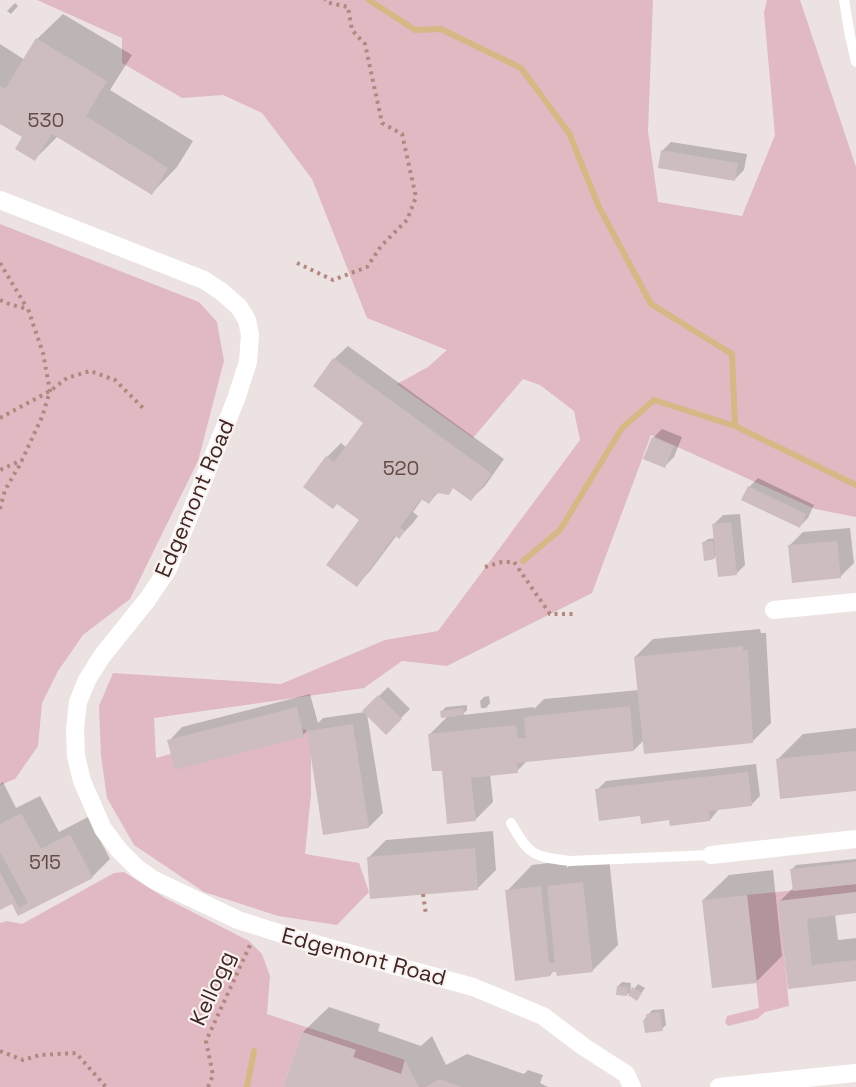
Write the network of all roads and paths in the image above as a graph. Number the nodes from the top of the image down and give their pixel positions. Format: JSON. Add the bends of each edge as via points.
{"nodes":[{"id":1,"x":325,"y":0,"type":"edge"},
{"id":2,"x":844,"y":0,"type":"edge"},
{"id":3,"x":856,"y":62,"type":"edge"},
{"id":4,"x":0,"y":200,"type":"edge"},
{"id":5,"x":0,"y":262,"type":"edge"},
{"id":6,"x":297,"y":262,"type":"dead end"},
{"id":7,"x":0,"y":300,"type":"edge"},
{"id":8,"x":28,"y":309,"type":"junction"},
{"id":9,"x":50,"y":391,"type":"junction"},
{"id":10,"x":143,"y":408,"type":"dead end"},
{"id":11,"x":0,"y":418,"type":"edge"},
{"id":12,"x":22,"y":460,"type":"junction"},
{"id":13,"x":0,"y":470,"type":"edge"},
{"id":14,"x":0,"y":509,"type":"edge"},
{"id":15,"x":485,"y":567,"type":"dead end"},
{"id":16,"x":856,"y":602,"type":"edge"},
{"id":17,"x":774,"y":610,"type":"dead end"},
{"id":18,"x":576,"y":614,"type":"dead end"},
{"id":19,"x":511,"y":823,"type":"dead end"},
{"id":20,"x":856,"y":839,"type":"edge"},
{"id":21,"x":711,"y":855,"type":"joint"},
{"id":22,"x":423,"y":894,"type":"dead end"},
{"id":23,"x":426,"y":915,"type":"dead end"},
{"id":24,"x":253,"y":938,"type":"dead end"},
{"id":25,"x":0,"y":1051,"type":"edge"},
{"id":26,"x":856,"y":1073,"type":"edge"},
{"id":27,"x":106,"y":1087,"type":"edge"},
{"id":28,"x":208,"y":1087,"type":"edge"},
{"id":29,"x":632,"y":1087,"type":"edge"},
{"id":30,"x":719,"y":1087,"type":"edge"}],
"edges":[{"from":1,"to":6,"type":"path","via":[[348,7],[352,30],[365,44],[382,123],[402,134],[416,196],[407,220],[367,267],[333,280]]},
{"from":2,"to":3,"type":"lane"},
{"from":4,"to":29,"type":"street","name":"Edgemont Road","via":[[204,280],[239,307],[250,335],[248,362],[236,399],[168,569],[102,657],[78,702],[76,756],[82,781],[103,829],[119,850],[154,880],[238,920],[473,987],[543,1016],[626,1074]]},
{"from":5,"to":8,"type":"path"},
{"from":7,"to":8,"type":"path"},
{"from":8,"to":9,"type":"path","via":[[44,353]]},
{"from":9,"to":10,"type":"path","via":[[67,378],[90,371],[115,380]]},
{"from":9,"to":11,"type":"path"},
{"from":9,"to":12,"type":"path"},
{"from":12,"to":13,"type":"path"},
{"from":12,"to":14,"type":"path","via":[[5,490]]},
{"from":15,"to":18,"type":"path","via":[[514,562],[550,614]]},
{"from":16,"to":17,"type":"street"},
{"from":19,"to":21,"type":"lane","via":[[525,847],[553,859]]},
{"from":20,"to":21,"type":"street"},
{"from":22,"to":23,"type":"path"},
{"from":24,"to":28,"type":"path","name":"Kellogg","via":[[206,1041],[213,1075]]},
{"from":25,"to":27,"type":"path","via":[[23,1060],[76,1053]]},
{"from":26,"to":30,"type":"street"}]}
